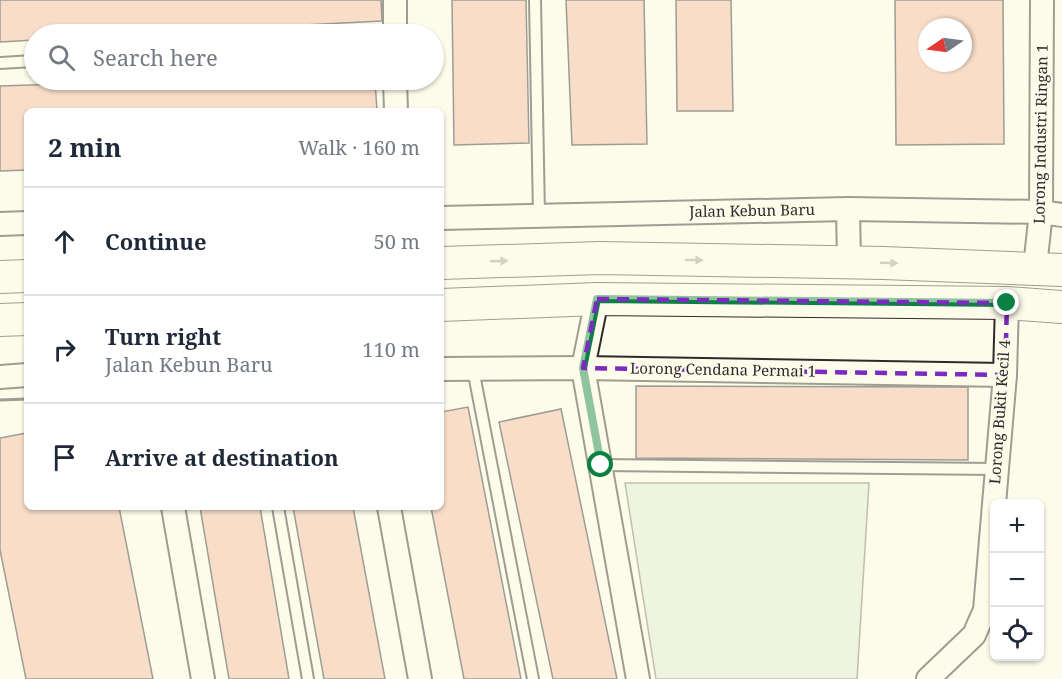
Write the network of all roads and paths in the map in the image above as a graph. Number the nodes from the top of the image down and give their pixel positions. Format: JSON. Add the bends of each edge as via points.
{"nodes":[{"id":1,"x":395,"y":0,"type":"edge"},
{"id":2,"x":535,"y":0,"type":"edge"},
{"id":3,"x":1042,"y":0,"type":"edge"},
{"id":4,"x":395,"y":24,"type":"edge"},
{"id":5,"x":24,"y":62,"type":"edge"},
{"id":6,"x":0,"y":63,"type":"edge"},
{"id":7,"x":395,"y":90,"type":"edge"},
{"id":8,"x":396,"y":108,"type":"edge"},
{"id":9,"x":848,"y":209,"type":"junction"},
{"id":10,"x":1052,"y":213,"type":"edge"},
{"id":11,"x":539,"y":215,"type":"junction"},
{"id":12,"x":444,"y":218,"type":"edge"},
{"id":13,"x":24,"y":223,"type":"edge"},
{"id":14,"x":0,"y":224,"type":"edge"},
{"id":15,"x":849,"y":262,"type":"junction"},
{"id":16,"x":444,"y":263,"type":"edge"},
{"id":17,"x":1049,"y":269,"type":"edge"},
{"id":18,"x":24,"y":276,"type":"edge"},
{"id":19,"x":0,"y":277,"type":"edge"},
{"id":20,"x":597,"y":299,"type":"junction"},
{"id":21,"x":1007,"y":303,"type":"junction"},
{"id":22,"x":444,"y":305,"type":"edge"},
{"id":23,"x":1062,"y":307,"type":"edge"},
{"id":24,"x":0,"y":320,"type":"edge"},
{"id":25,"x":24,"y":320,"type":"edge"},
{"id":26,"x":583,"y":368,"type":"junction"},
{"id":27,"x":444,"y":369,"type":"edge"},
{"id":28,"x":473,"y":369,"type":"junction"},
{"id":29,"x":24,"y":375,"type":"edge"},
{"id":30,"x":1005,"y":375,"type":"junction"},
{"id":31,"x":0,"y":377,"type":"edge"},
{"id":32,"x":601,"y":465,"type":"junction"},
{"id":33,"x":997,"y":469,"type":"junction"},
{"id":34,"x":174,"y":510,"type":"edge"},
{"id":35,"x":279,"y":510,"type":"edge"},
{"id":36,"x":390,"y":510,"type":"edge"},
{"id":37,"x":203,"y":679,"type":"edge"},
{"id":38,"x":308,"y":679,"type":"edge"},
{"id":39,"x":420,"y":679,"type":"edge"},
{"id":40,"x":533,"y":679,"type":"edge"},
{"id":41,"x":638,"y":679,"type":"edge"},
{"id":42,"x":928,"y":679,"type":"edge"}],
"edges":[{"from":1,"to":4,"type":"street"},
{"from":2,"to":11,"type":"lane"},
{"from":3,"to":10,"type":"street","name":"Lorong Industri Ringan 1"},
{"from":5,"to":6,"type":"lane"},
{"from":7,"to":8,"type":"street"},
{"from":9,"to":10,"type":"street","name":"Jalan Kebun Baru"},
{"from":9,"to":11,"type":"street","name":"Jalan Kebun Baru"},
{"from":9,"to":15,"type":"street"},
{"from":10,"to":17,"type":"street","name":"Lorong Industri Ringan 1"},
{"from":11,"to":12,"type":"street","name":"Jalan Kebun Baru"},
{"from":13,"to":14,"type":"street"},
{"from":16,"to":15,"type":"street","one_way":true,"via":[[600,258]]},
{"from":15,"to":17,"type":"street","one_way":true},
{"from":18,"to":19,"type":"street"},
{"from":20,"to":21,"type":"street"},
{"from":20,"to":22,"type":"street"},
{"from":20,"to":26,"type":"street"},
{"from":21,"to":23,"type":"street"},
{"from":21,"to":30,"type":"street","name":"Lorong Bukit Kecil 4"},
{"from":24,"to":25,"type":"street"},
{"from":26,"to":28,"type":"street","name":"Lorong Cendana Permai 1"},
{"from":26,"to":30,"type":"street","name":"Lorong Cendana Permai 1"},
{"from":26,"to":32,"type":"street"},
{"from":27,"to":28,"type":"street","name":"Lorong Cendana Permai 1"},
{"from":28,"to":40,"type":"lane"},
{"from":29,"to":31,"type":"street"},
{"from":30,"to":33,"type":"street","name":"Lorong Bukit Kecil 4"},
{"from":32,"to":33,"type":"lane"},
{"from":32,"to":41,"type":"street"},
{"from":33,"to":42,"type":"street","name":"Lorong Bukit Kecil 4","via":[[985,610],[974,635]]},
{"from":34,"to":37,"type":"street"},
{"from":35,"to":38,"type":"lane"},
{"from":36,"to":39,"type":"street"}]}
